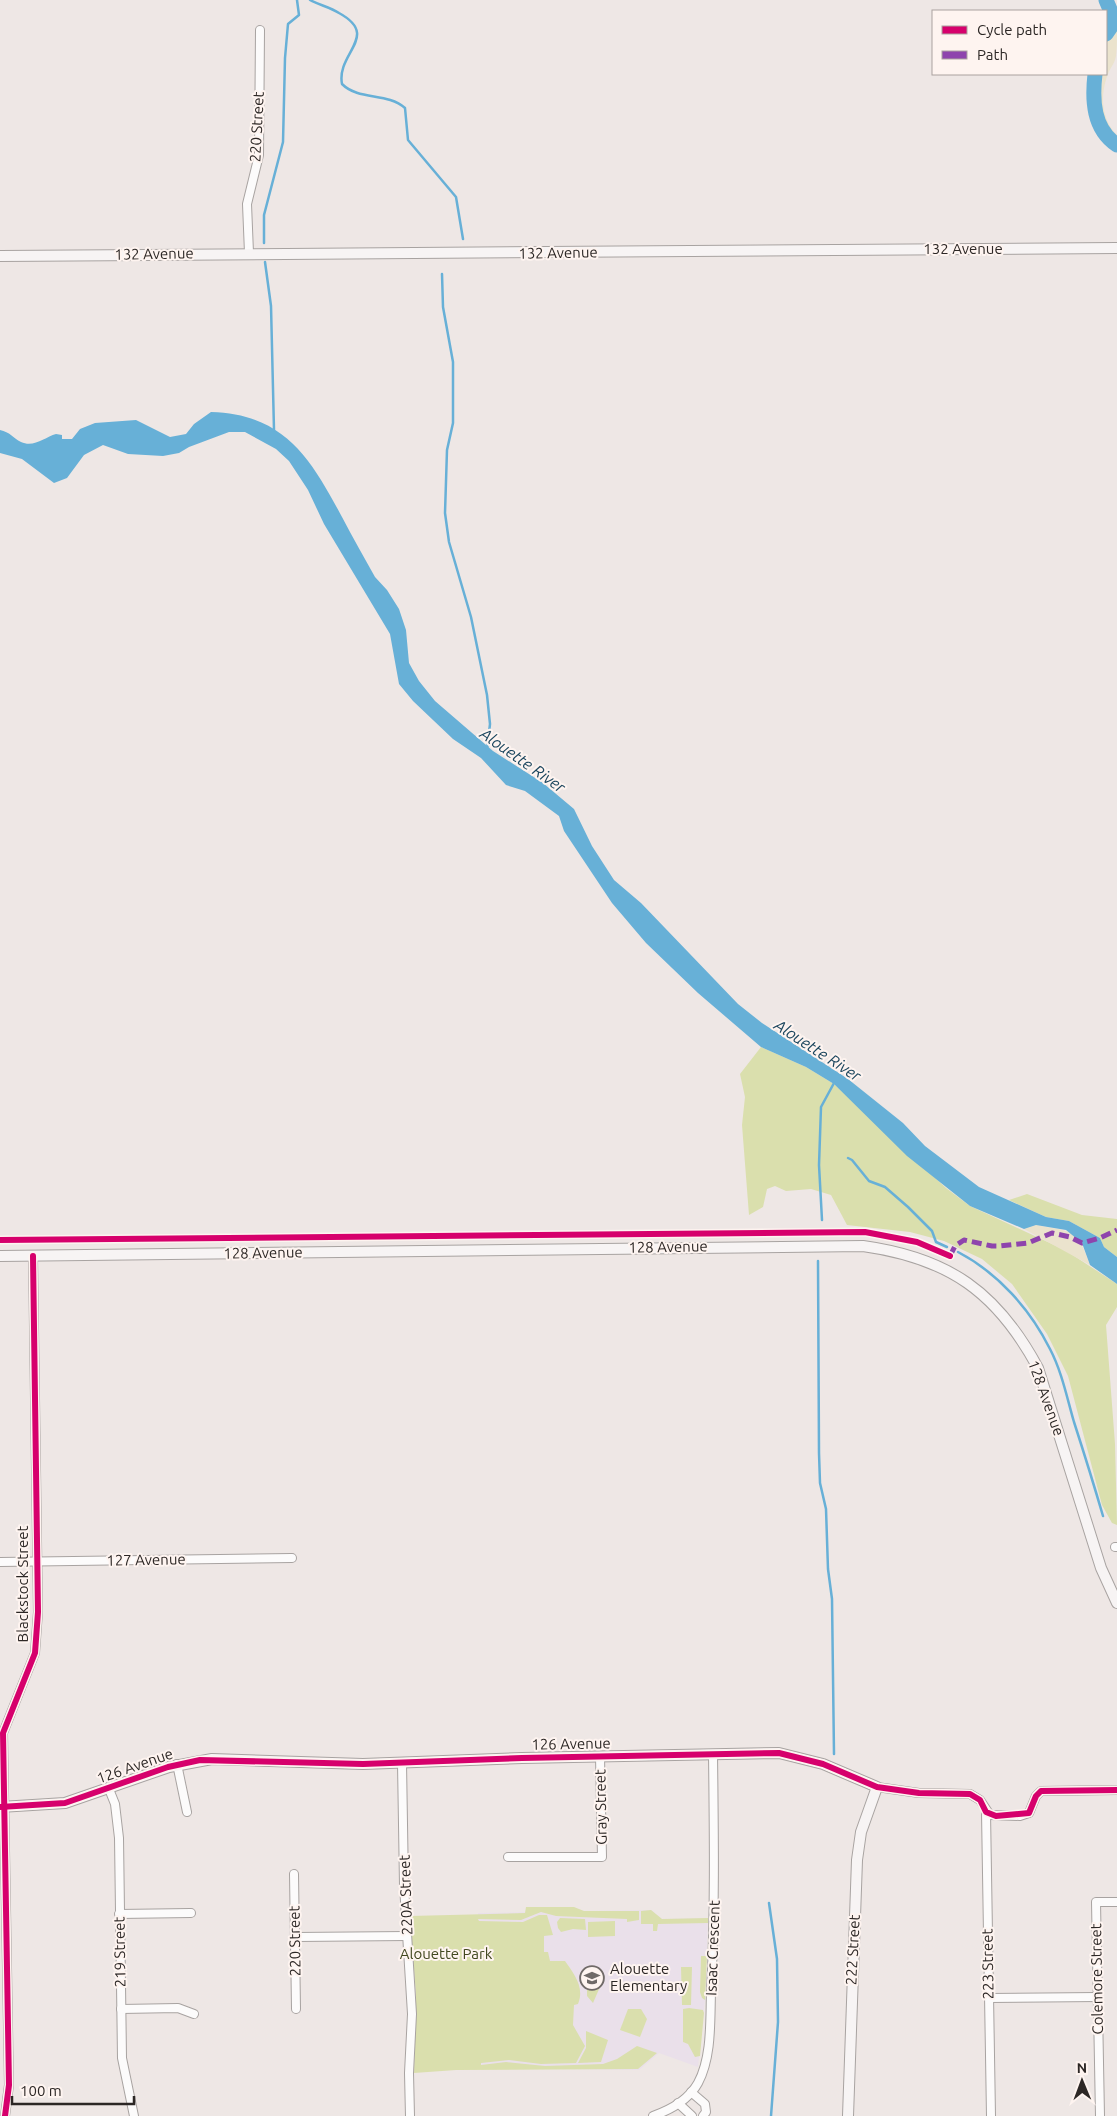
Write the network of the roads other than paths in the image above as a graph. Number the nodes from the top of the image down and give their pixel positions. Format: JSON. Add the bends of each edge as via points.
{"nodes":[{"id":1,"x":260,"y":30,"type":"dead end"},
{"id":2,"x":1117,"y":248,"type":"edge"},
{"id":3,"x":249,"y":253,"type":"junction"},
{"id":4,"x":0,"y":256,"type":"edge"},
{"id":5,"x":0,"y":1256,"type":"edge"},
{"id":6,"x":33,"y":1256,"type":"junction"},
{"id":7,"x":292,"y":1558,"type":"dead end"},
{"id":8,"x":0,"y":1562,"type":"edge"},
{"id":9,"x":36,"y":1562,"type":"junction"},
{"id":10,"x":1117,"y":1603,"type":"edge"},
{"id":11,"x":713,"y":1754,"type":"junction"},
{"id":12,"x":600,"y":1756,"type":"junction"},
{"id":13,"x":402,"y":1763,"type":"junction"},
{"id":14,"x":177,"y":1764,"type":"junction"},
{"id":15,"x":877,"y":1787,"type":"junction"},
{"id":16,"x":109,"y":1789,"type":"junction"},
{"id":17,"x":1117,"y":1790,"type":"edge"},
{"id":18,"x":2,"y":1807,"type":"edge"},
{"id":19,"x":187,"y":1812,"type":"dead end"},
{"id":20,"x":986,"y":1812,"type":"junction"},
{"id":21,"x":508,"y":1857,"type":"dead end"},
{"id":22,"x":294,"y":1874,"type":"dead end"},
{"id":23,"x":1117,"y":1902,"type":"edge"},
{"id":24,"x":191,"y":1913,"type":"dead end"},
{"id":25,"x":120,"y":1914,"type":"junction"},
{"id":26,"x":407,"y":1936,"type":"junction"},
{"id":27,"x":296,"y":1938,"type":"junction"},
{"id":28,"x":1098,"y":1997,"type":"junction"},
{"id":29,"x":988,"y":1998,"type":"junction"},
{"id":30,"x":121,"y":2009,"type":"junction"},
{"id":31,"x":296,"y":2009,"type":"dead end"},
{"id":32,"x":194,"y":2014,"type":"dead end"},
{"id":33,"x":691,"y":2092,"type":"junction"},
{"id":34,"x":678,"y":2103,"type":"junction"},
{"id":35,"x":5,"y":2116,"type":"edge"},
{"id":36,"x":134,"y":2116,"type":"edge"},
{"id":37,"x":410,"y":2116,"type":"edge"},
{"id":38,"x":653,"y":2116,"type":"edge"},
{"id":39,"x":692,"y":2116,"type":"edge"},
{"id":40,"x":704,"y":2116,"type":"edge"},
{"id":41,"x":848,"y":2116,"type":"edge"},
{"id":42,"x":991,"y":2116,"type":"edge"},
{"id":43,"x":1100,"y":2116,"type":"edge"}],
"edges":[{"from":1,"to":3,"type":"street","name":"220 Street","via":[[259,155],[248,204]]},
{"from":2,"to":3,"type":"main road","name":"132 Avenue"},
{"from":3,"to":4,"type":"main road","name":"132 Avenue"},
{"from":5,"to":6,"type":"main road","name":"128 Avenue"},
{"from":6,"to":9,"type":"street","name":"Blackstock Street"},
{"from":6,"to":10,"type":"main road","name":"128 Avenue","via":[[856,1246],[914,1255],[954,1272],[984,1294],[1026,1347],[1038,1368],[1101,1568]]},
{"from":7,"to":9,"type":"street","name":"127 Avenue"},
{"from":8,"to":9,"type":"street","name":"127 Avenue"},
{"from":9,"to":18,"type":"street","name":"Blackstock Street","via":[[38,1612],[35,1653],[3,1733]]},
{"from":11,"to":12,"type":"main road","name":"126 Avenue"},
{"from":11,"to":15,"type":"main road","name":"126 Avenue","via":[[779,1753],[822,1764]]},
{"from":11,"to":33,"type":"street","name":"Isaac Crescent","via":[[715,1891],[710,2012],[704,2065]]},
{"from":12,"to":13,"type":"main road","name":"126 Avenue"},
{"from":12,"to":21,"type":"street","name":"Gray Street","via":[[602,1857]]},
{"from":13,"to":14,"type":"main road","name":"126 Avenue","via":[[212,1759]]},
{"from":13,"to":26,"type":"street","name":"220A Street"},
{"from":14,"to":16,"type":"main road","name":"126 Avenue"},
{"from":14,"to":19,"type":"street"},
{"from":15,"to":20,"type":"street","name":"126 Avenue","via":[[919,1793],[970,1794],[980,1800]]},
{"from":15,"to":41,"type":"main road","name":"222 Street","via":[[864,1822],[858,1851],[848,2046]]},
{"from":16,"to":18,"type":"main road","name":"126 Avenue","via":[[65,1803]]},
{"from":16,"to":25,"type":"street","name":"219 Street","via":[[118,1826]]},
{"from":17,"to":20,"type":"street","via":[[1046,1790],[1038,1793],[1032,1811],[1025,1815],[996,1816]]},
{"from":18,"to":35,"type":"street","name":"Blackstock Street","via":[[9,2086]]},
{"from":20,"to":29,"type":"street","name":"223 Street"},
{"from":22,"to":27,"type":"street","name":"220 Street"},
{"from":23,"to":28,"type":"street","name":"Colemore Street","via":[[1096,1902]]},
{"from":24,"to":25,"type":"street"},
{"from":25,"to":30,"type":"street","name":"219 Street"},
{"from":26,"to":27,"type":"street"},
{"from":26,"to":37,"type":"street","name":"220A Street","via":[[412,2014]]},
{"from":27,"to":31,"type":"street","name":"220 Street"},
{"from":28,"to":29,"type":"street"},
{"from":28,"to":43,"type":"street","name":"Colemore Street"},
{"from":29,"to":42,"type":"street","name":"223 Street"},
{"from":30,"to":32,"type":"street","via":[[178,2008]]},
{"from":30,"to":36,"type":"street","name":"219 Street","via":[[122,2058]]},
{"from":33,"to":34,"type":"street","name":"Isaac Crescent"},
{"from":33,"to":40,"type":"street","via":[[705,2104]]},
{"from":34,"to":38,"type":"street","name":"Isaac Crescent"},
{"from":34,"to":39,"type":"street"}]}
